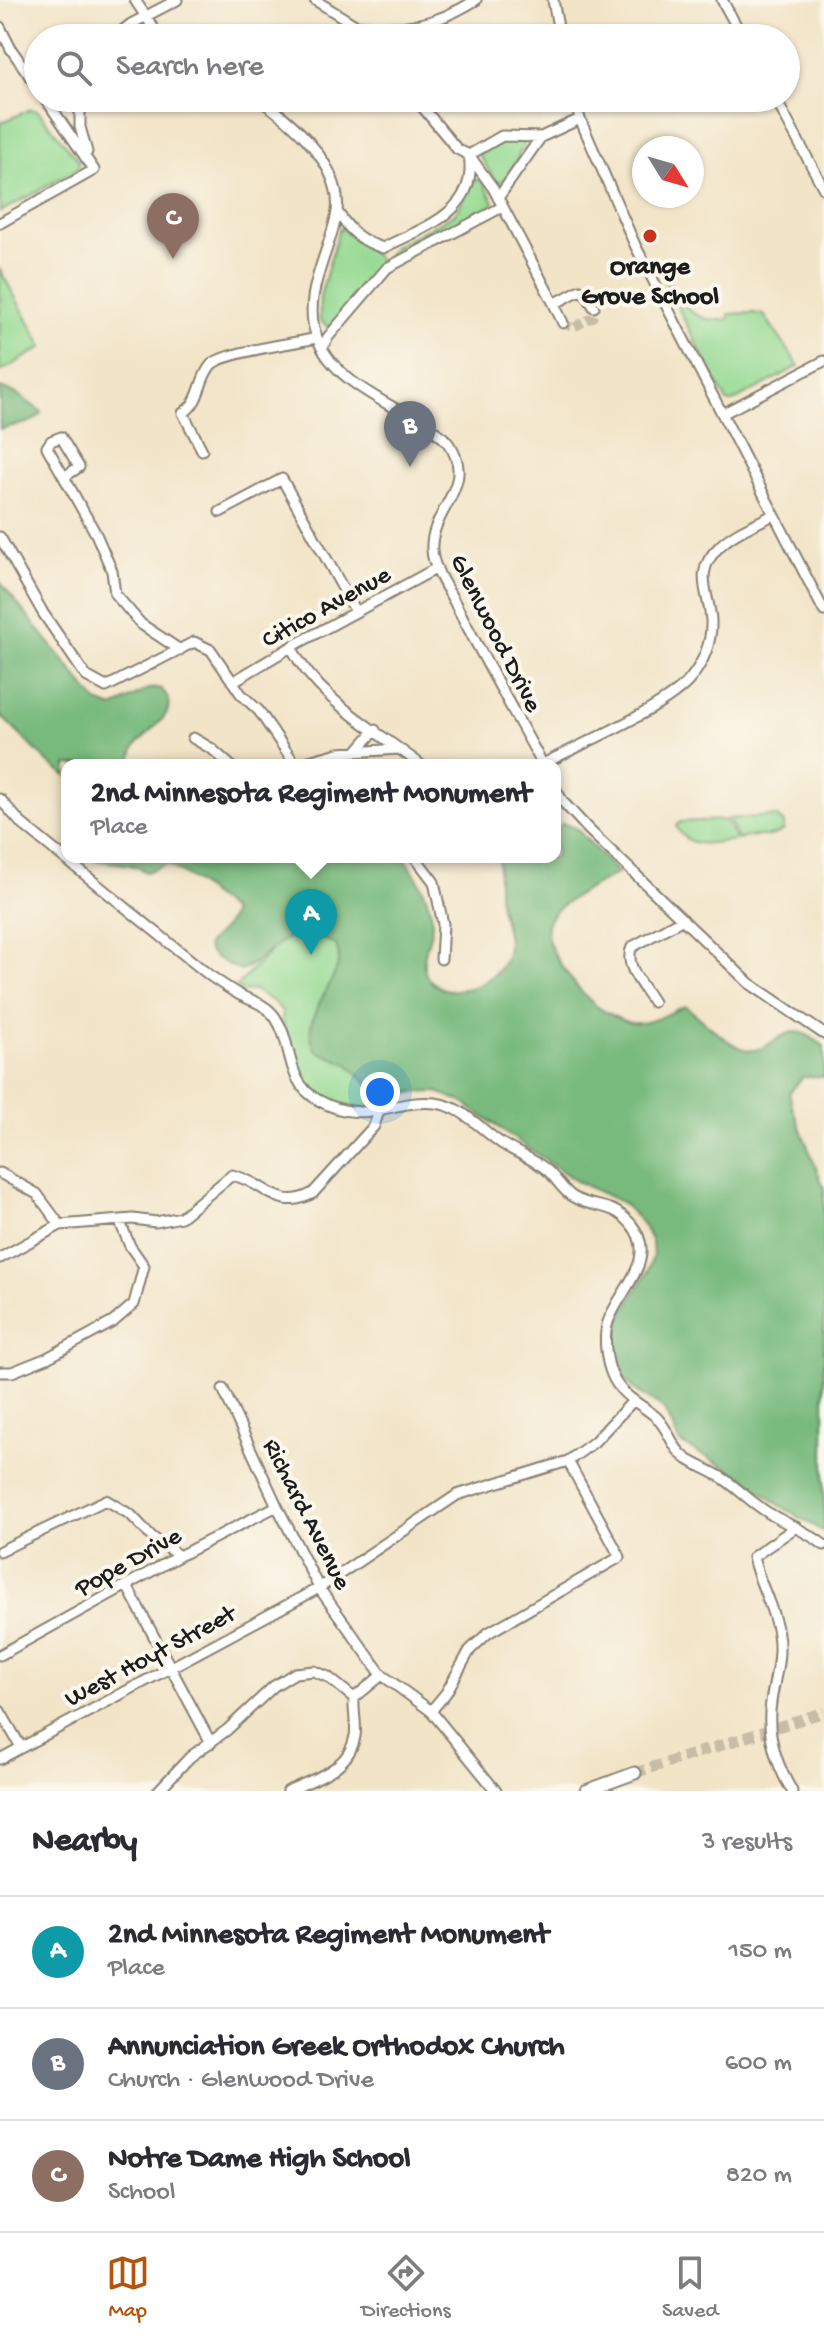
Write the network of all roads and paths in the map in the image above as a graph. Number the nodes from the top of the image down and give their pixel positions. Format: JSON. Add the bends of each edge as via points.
{"nodes":[{"id":1,"x":135,"y":0,"type":"edge"},
{"id":2,"x":177,"y":0,"type":"edge"},
{"id":3,"x":315,"y":0,"type":"edge"},
{"id":4,"x":476,"y":0,"type":"edge"},
{"id":5,"x":553,"y":0,"type":"edge"},
{"id":6,"x":722,"y":0,"type":"edge"},
{"id":7,"x":145,"y":18,"type":"junction"},
{"id":8,"x":131,"y":24,"type":"edge"},
{"id":9,"x":150,"y":24,"type":"edge"},
{"id":10,"x":353,"y":24,"type":"edge"},
{"id":11,"x":422,"y":24,"type":"edge"},
{"id":12,"x":557,"y":24,"type":"edge"},
{"id":13,"x":735,"y":24,"type":"edge"},
{"id":14,"x":0,"y":27,"type":"edge"},
{"id":15,"x":24,"y":68,"type":"edge"},
{"id":16,"x":55,"y":112,"type":"edge"},
{"id":17,"x":80,"y":112,"type":"edge"},
{"id":18,"x":277,"y":112,"type":"edge"},
{"id":19,"x":427,"y":112,"type":"edge"},
{"id":20,"x":578,"y":112,"type":"edge"},
{"id":21,"x":783,"y":112,"type":"edge"},
{"id":22,"x":580,"y":119,"type":"junction"},
{"id":23,"x":541,"y":137,"type":"junction"},
{"id":24,"x":469,"y":155,"type":"junction"},
{"id":25,"x":824,"y":163,"type":"edge"},
{"id":26,"x":813,"y":168,"type":"junction"},
{"id":27,"x":94,"y":170,"type":"junction"},
{"id":28,"x":824,"y":189,"type":"edge"},
{"id":29,"x":500,"y":203,"type":"junction"},
{"id":30,"x":338,"y":213,"type":"junction"},
{"id":31,"x":0,"y":223,"type":"edge"},
{"id":32,"x":383,"y":248,"type":"junction"},
{"id":33,"x":387,"y":268,"type":"junction"},
{"id":34,"x":554,"y":304,"type":"junction"},
{"id":35,"x":594,"y":307,"type":"dead end"},
{"id":36,"x":563,"y":323,"type":"dead end"},
{"id":37,"x":317,"y":338,"type":"junction"},
{"id":38,"x":322,"y":348,"type":"junction"},
{"id":39,"x":822,"y":366,"type":"edge"},
{"id":40,"x":722,"y":414,"type":"junction"},
{"id":41,"x":202,"y":450,"type":"dead end"},
{"id":42,"x":64,"y":477,"type":"dead end"},
{"id":43,"x":220,"y":512,"type":"dead end"},
{"id":44,"x":773,"y":515,"type":"junction"},
{"id":45,"x":0,"y":537,"type":"edge"},
{"id":46,"x":437,"y":568,"type":"junction"},
{"id":47,"x":824,"y":611,"type":"edge"},
{"id":48,"x":356,"y":612,"type":"junction"},
{"id":49,"x":291,"y":647,"type":"junction"},
{"id":50,"x":180,"y":650,"type":"junction"},
{"id":51,"x":234,"y":681,"type":"junction"},
{"id":52,"x":375,"y":730,"type":"junction"},
{"id":53,"x":193,"y":738,"type":"dead end"},
{"id":54,"x":399,"y":749,"type":"junction"},
{"id":55,"x":357,"y":751,"type":"junction"},
{"id":56,"x":223,"y":759,"type":"edge"},
{"id":57,"x":290,"y":759,"type":"edge"},
{"id":58,"x":321,"y":759,"type":"edge"},
{"id":59,"x":413,"y":759,"type":"edge"},
{"id":60,"x":540,"y":759,"type":"edge"},
{"id":61,"x":554,"y":759,"type":"edge"},
{"id":62,"x":561,"y":798,"type":"edge"},
{"id":63,"x":0,"y":799,"type":"edge"},
{"id":64,"x":61,"y":855,"type":"edge"},
{"id":65,"x":70,"y":863,"type":"edge"},
{"id":66,"x":420,"y":863,"type":"edge"},
{"id":67,"x":683,"y":919,"type":"junction"},
{"id":68,"x":441,"y":959,"type":"dead end"},
{"id":69,"x":653,"y":1002,"type":"dead end"},
{"id":70,"x":824,"y":1034,"type":"edge"},
{"id":71,"x":379,"y":1111,"type":"junction"},
{"id":72,"x":0,"y":1173,"type":"edge"},
{"id":73,"x":120,"y":1222,"type":"junction"},
{"id":74,"x":60,"y":1225,"type":"junction"},
{"id":75,"x":0,"y":1258,"type":"edge"},
{"id":76,"x":0,"y":1372,"type":"edge"},
{"id":77,"x":223,"y":1389,"type":"dead end"},
{"id":78,"x":632,"y":1402,"type":"junction"},
{"id":79,"x":568,"y":1461,"type":"junction"},
{"id":80,"x":277,"y":1506,"type":"junction"},
{"id":81,"x":796,"y":1527,"type":"junction"},
{"id":82,"x":824,"y":1545,"type":"edge"},
{"id":83,"x":0,"y":1551,"type":"edge"},
{"id":84,"x":179,"y":1556,"type":"junction"},
{"id":85,"x":127,"y":1586,"type":"junction"},
{"id":86,"x":319,"y":1588,"type":"junction"},
{"id":87,"x":0,"y":1655,"type":"edge"},
{"id":88,"x":170,"y":1669,"type":"junction"},
{"id":89,"x":382,"y":1675,"type":"junction"},
{"id":90,"x":354,"y":1698,"type":"junction"},
{"id":91,"x":0,"y":1711,"type":"edge"},
{"id":92,"x":431,"y":1711,"type":"junction"},
{"id":93,"x":211,"y":1743,"type":"junction"},
{"id":94,"x":21,"y":1747,"type":"junction"},
{"id":95,"x":0,"y":1759,"type":"edge"},
{"id":96,"x":635,"y":1773,"type":"tunnel mouth"},
{"id":97,"x":158,"y":1791,"type":"edge"},
{"id":98,"x":288,"y":1791,"type":"edge"},
{"id":99,"x":496,"y":1791,"type":"edge"},
{"id":100,"x":586,"y":1791,"type":"edge"},
{"id":101,"x":792,"y":1791,"type":"edge"}],
"edges":[{"from":1,"to":7,"type":"street"},
{"from":2,"to":7,"type":"street"},
{"from":3,"to":10,"type":"street"},
{"from":4,"to":11,"type":"street"},
{"from":5,"to":12,"type":"street"},
{"from":6,"to":13,"type":"street"},
{"from":7,"to":8,"type":"street"},
{"from":7,"to":9,"type":"street"},
{"from":14,"to":15,"type":"street"},
{"from":16,"to":27,"type":"street"},
{"from":17,"to":27,"type":"street"},
{"from":18,"to":30,"type":"street","via":[[324,161]]},
{"from":19,"to":24,"type":"street","via":[[457,149]]},
{"from":20,"to":22,"type":"street"},
{"from":21,"to":26,"type":"street"},
{"from":22,"to":23,"type":"street"},
{"from":22,"to":40,"type":"street","via":[[616,204]]},
{"from":23,"to":24,"type":"street","via":[[502,136]]},
{"from":23,"to":29,"type":"street"},
{"from":24,"to":29,"type":"street"},
{"from":24,"to":32,"type":"street","via":[[472,173],[460,203]]},
{"from":25,"to":26,"type":"street"},
{"from":26,"to":28,"type":"street"},
{"from":27,"to":31,"type":"street"},
{"from":29,"to":33,"type":"street"},
{"from":29,"to":34,"type":"street"},
{"from":30,"to":32,"type":"street","via":[[351,233]]},
{"from":30,"to":37,"type":"street","name":"Glenwood Drive","via":[[311,313]]},
{"from":32,"to":33,"type":"street"},
{"from":33,"to":38,"type":"street"},
{"from":34,"to":35,"type":"street","via":[[580,290]]},
{"from":34,"to":36,"type":"street"},
{"from":37,"to":38,"type":"street","name":"Glenwood Drive"},
{"from":37,"to":41,"type":"street","via":[[210,366],[193,407],[183,413]]},
{"from":38,"to":46,"type":"street","name":"Glenwood Drive","via":[[345,377],[448,443],[459,466],[454,495],[433,534]]},
{"from":39,"to":40,"type":"street"},
{"from":40,"to":44,"type":"street"},
{"from":42,"to":50,"type":"street","via":[[96,534],[112,571],[115,594],[141,624]]},
{"from":43,"to":48,"type":"street","via":[[282,479]]},
{"from":44,"to":47,"type":"street"},
{"from":44,"to":61,"type":"street","via":[[722,543],[710,559],[703,591],[711,618],[708,648],[685,685]]},
{"from":45,"to":50,"type":"street","via":[[86,676],[106,687]]},
{"from":46,"to":48,"type":"street","name":"Citico Avenue"},
{"from":46,"to":60,"type":"street","name":"Glenwood Drive"},
{"from":48,"to":49,"type":"street","name":"Citico Avenue"},
{"from":49,"to":51,"type":"street","name":"Citico Avenue"},
{"from":49,"to":52,"type":"street","via":[[314,682]]},
{"from":50,"to":51,"type":"street","via":[[194,642],[211,650]]},
{"from":51,"to":57,"type":"street"},
{"from":52,"to":54,"type":"street"},
{"from":52,"to":55,"type":"street"},
{"from":53,"to":56,"type":"street"},
{"from":54,"to":55,"type":"street"},
{"from":54,"to":59,"type":"street"},
{"from":55,"to":58,"type":"street"},
{"from":62,"to":67,"type":"street"},
{"from":63,"to":64,"type":"street"},
{"from":65,"to":71,"type":"street","via":[[209,975],[273,1014],[290,1067],[315,1098],[342,1111]]},
{"from":66,"to":68,"type":"street","via":[[434,882],[443,924]]},
{"from":67,"to":69,"type":"street","via":[[632,947],[628,955]]},
{"from":67,"to":70,"type":"street","via":[[749,983]]},
{"from":71,"to":73,"type":"street","via":[[374,1126],[301,1200],[287,1202],[232,1175],[181,1217]]},
{"from":71,"to":78,"type":"street","via":[[436,1103],[457,1109],[500,1143],[547,1169],[569,1194],[615,1209],[633,1226],[642,1255],[613,1309],[606,1339],[611,1373]]},
{"from":72,"to":74,"type":"street","via":[[37,1194]]},
{"from":73,"to":74,"type":"street"},
{"from":73,"to":76,"type":"street","via":[[144,1266],[134,1304],[113,1322],[47,1358]]},
{"from":74,"to":75,"type":"street"},
{"from":77,"to":80,"type":"street","name":"Richard Avenue"},
{"from":78,"to":79,"type":"street"},
{"from":78,"to":81,"type":"street","via":[[656,1416],[684,1456]]},
{"from":79,"to":86,"type":"street","name":"West Hoyt Street","via":[[457,1495]]},
{"from":79,"to":92,"type":"street","via":[[620,1557],[488,1633],[470,1650]]},
{"from":80,"to":84,"type":"street","name":"Pope Drive"},
{"from":80,"to":86,"type":"street","name":"Richard Avenue"},
{"from":81,"to":82,"type":"street"},
{"from":81,"to":101,"type":"street","via":[[753,1557],[779,1635],[771,1734],[777,1765]]},
{"from":83,"to":84,"type":"street","via":[[106,1500]]},
{"from":84,"to":85,"type":"street","name":"Pope Drive"},
{"from":85,"to":87,"type":"street","name":"Pope Drive"},
{"from":85,"to":88,"type":"street"},
{"from":86,"to":88,"type":"street","name":"West Hoyt Street"},
{"from":86,"to":89,"type":"street","name":"Richard Avenue"},
{"from":88,"to":93,"type":"street"},
{"from":88,"to":94,"type":"street","name":"West Hoyt Street"},
{"from":89,"to":90,"type":"street"},
{"from":89,"to":92,"type":"street","name":"Richard Avenue"},
{"from":90,"to":93,"type":"street","via":[[314,1671],[295,1673]]},
{"from":90,"to":98,"type":"street","via":[[356,1733],[349,1754],[340,1766]]},
{"from":91,"to":94,"type":"street"},
{"from":92,"to":99,"type":"street","name":"Richard Avenue"},
{"from":93,"to":97,"type":"street"},
{"from":94,"to":95,"type":"street","name":"West Hoyt Street"},
{"from":96,"to":100,"type":"main road"}]}
